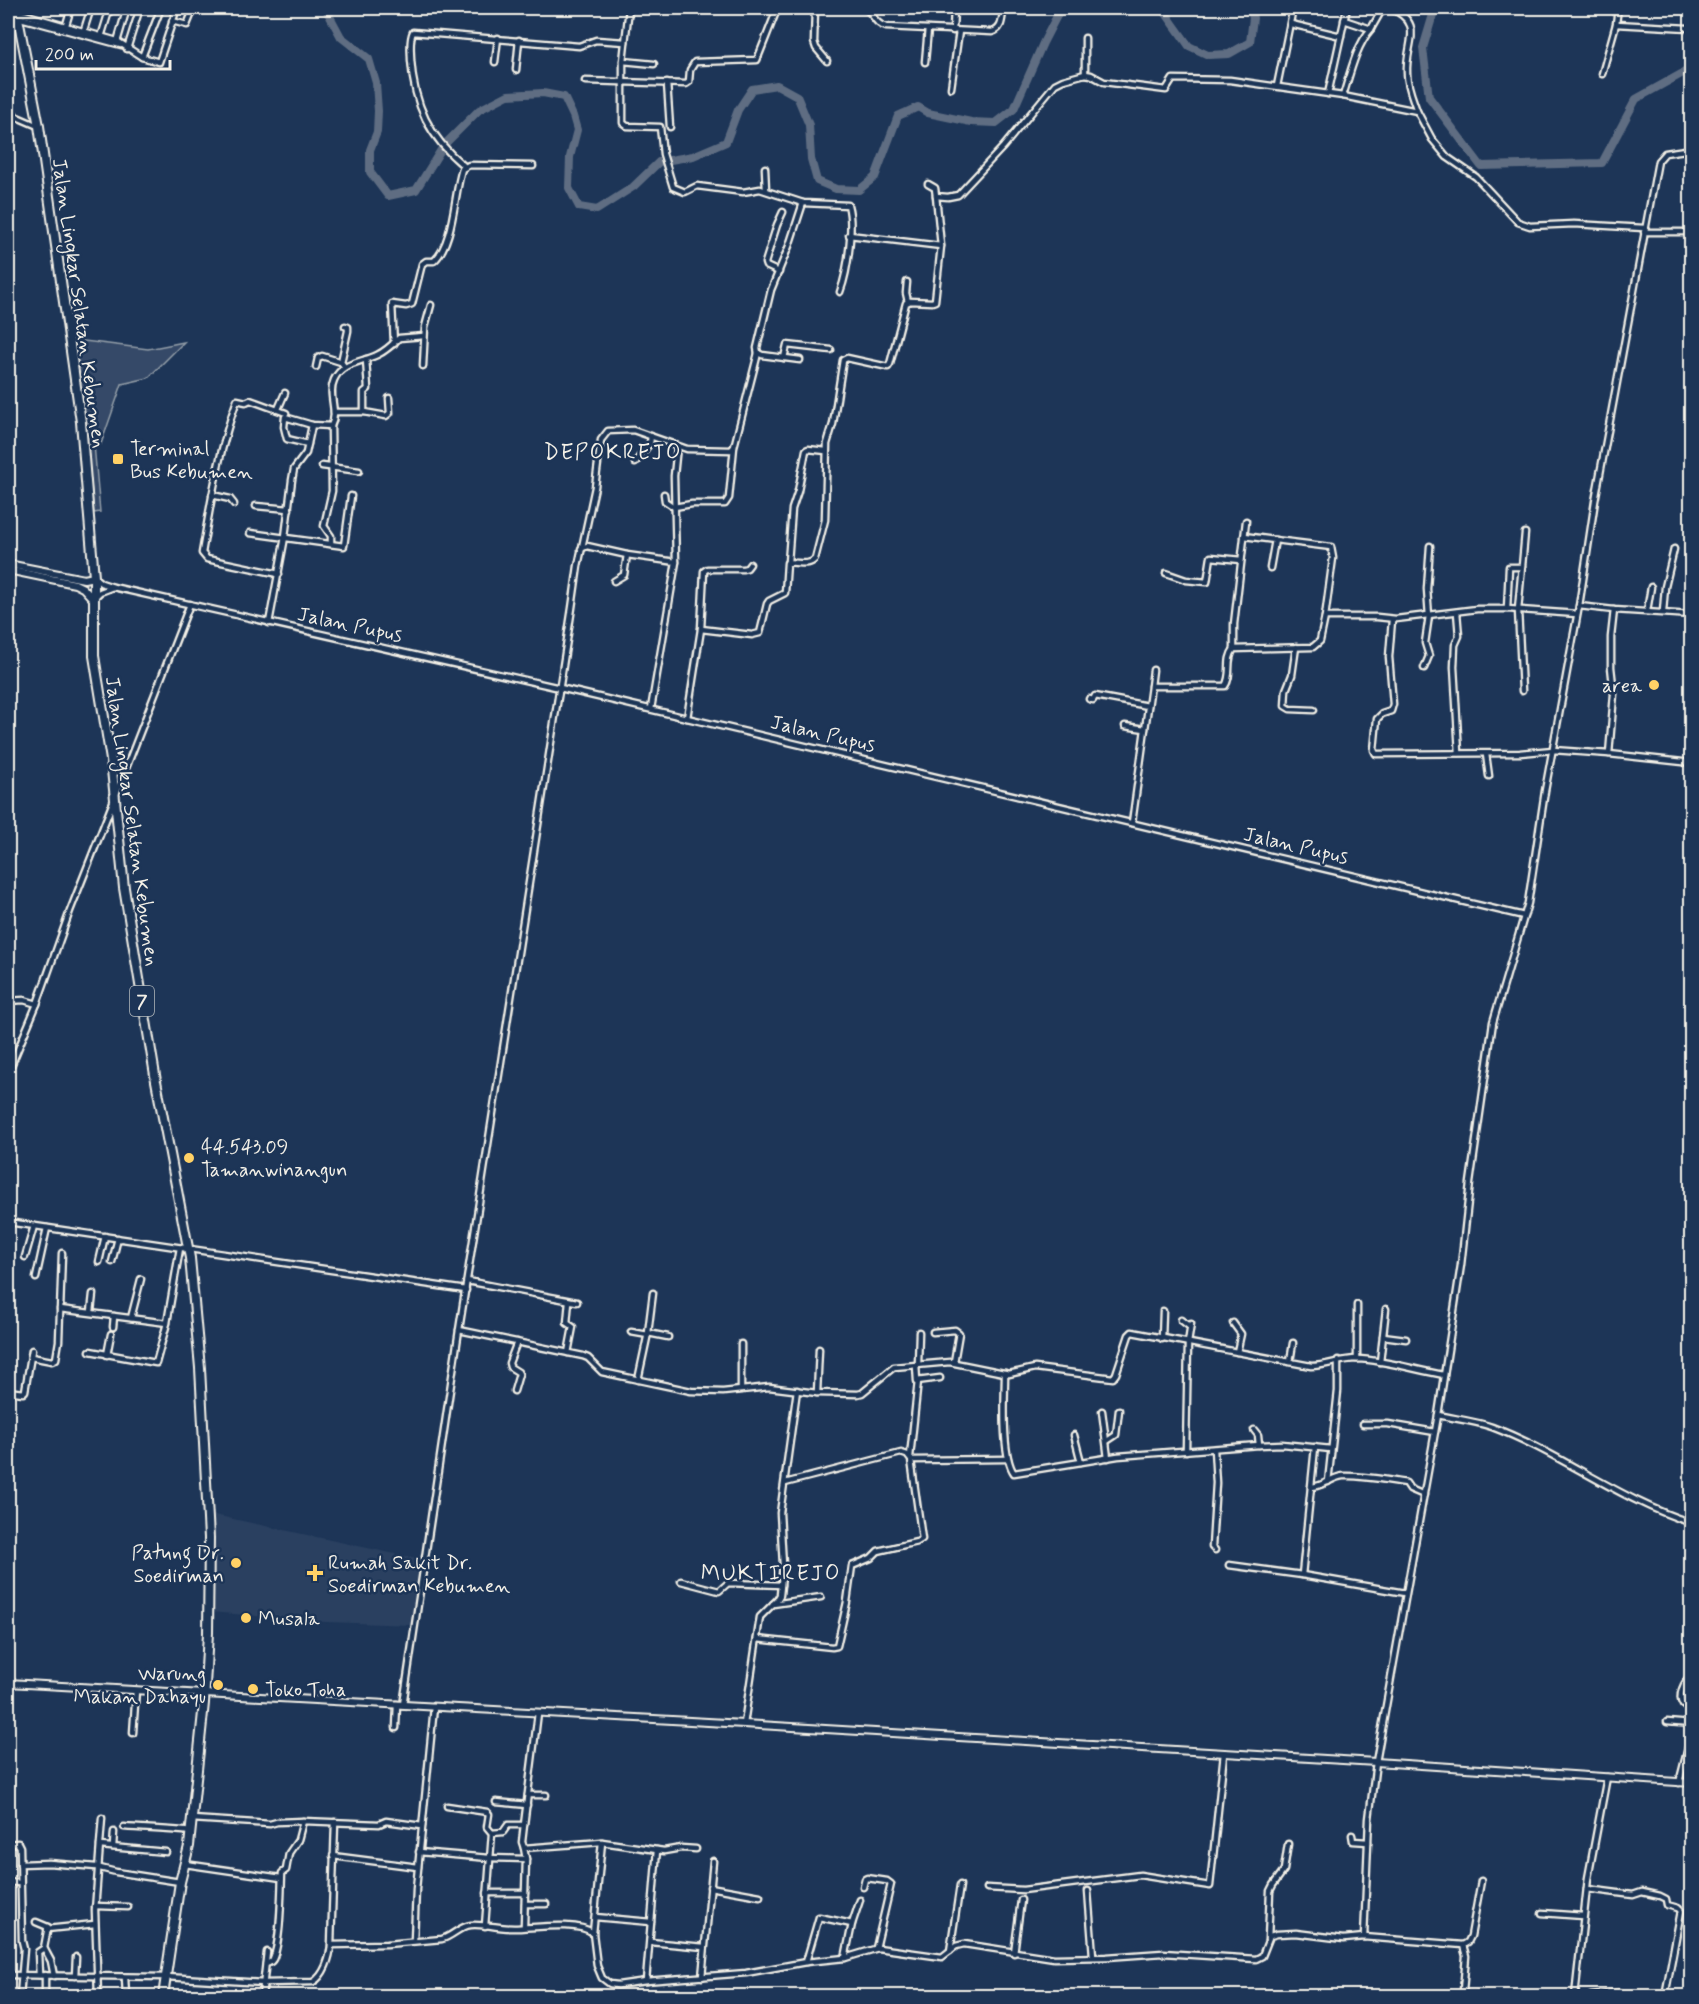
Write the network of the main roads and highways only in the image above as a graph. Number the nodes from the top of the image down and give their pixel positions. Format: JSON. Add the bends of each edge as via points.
{"nodes":[{"id":1,"x":16,"y":12,"type":"edge"},
{"id":2,"x":8,"y":564,"type":"edge"},
{"id":3,"x":8,"y":570,"type":"edge"},
{"id":4,"x":94,"y":577,"type":"junction"},
{"id":5,"x":93,"y":599,"type":"junction"},
{"id":6,"x":8,"y":1683,"type":"edge"},
{"id":7,"x":205,"y":1693,"type":"junction"},
{"id":8,"x":1692,"y":1784,"type":"edge"},
{"id":9,"x":163,"y":1996,"type":"edge"}],
"edges":[{"from":1,"to":4,"type":"highway","name":"Jalan Lingkar Selatan Kebumen","number":"7","via":[[39,126],[81,422]]},
{"from":2,"to":4,"type":"main road","name":"Jalan Pupus","via":[[84,579]]},
{"from":3,"to":5,"type":"main road","via":[[75,584]]},
{"from":4,"to":5,"type":"highway","name":"Jalan Lingkar Selatan Kebumen","number":"7"},
{"from":5,"to":7,"type":"highway","name":"Jalan Lingkar Selatan Kebumen","number":"7","via":[[95,671],[106,721],[124,888],[200,1368],[209,1538]]},
{"from":6,"to":7,"type":"main road"},
{"from":7,"to":8,"type":"main road"},
{"from":7,"to":9,"type":"highway","name":"Jalan Lingkar Selatan Kebumen","number":"7","via":[[191,1832]]}]}
